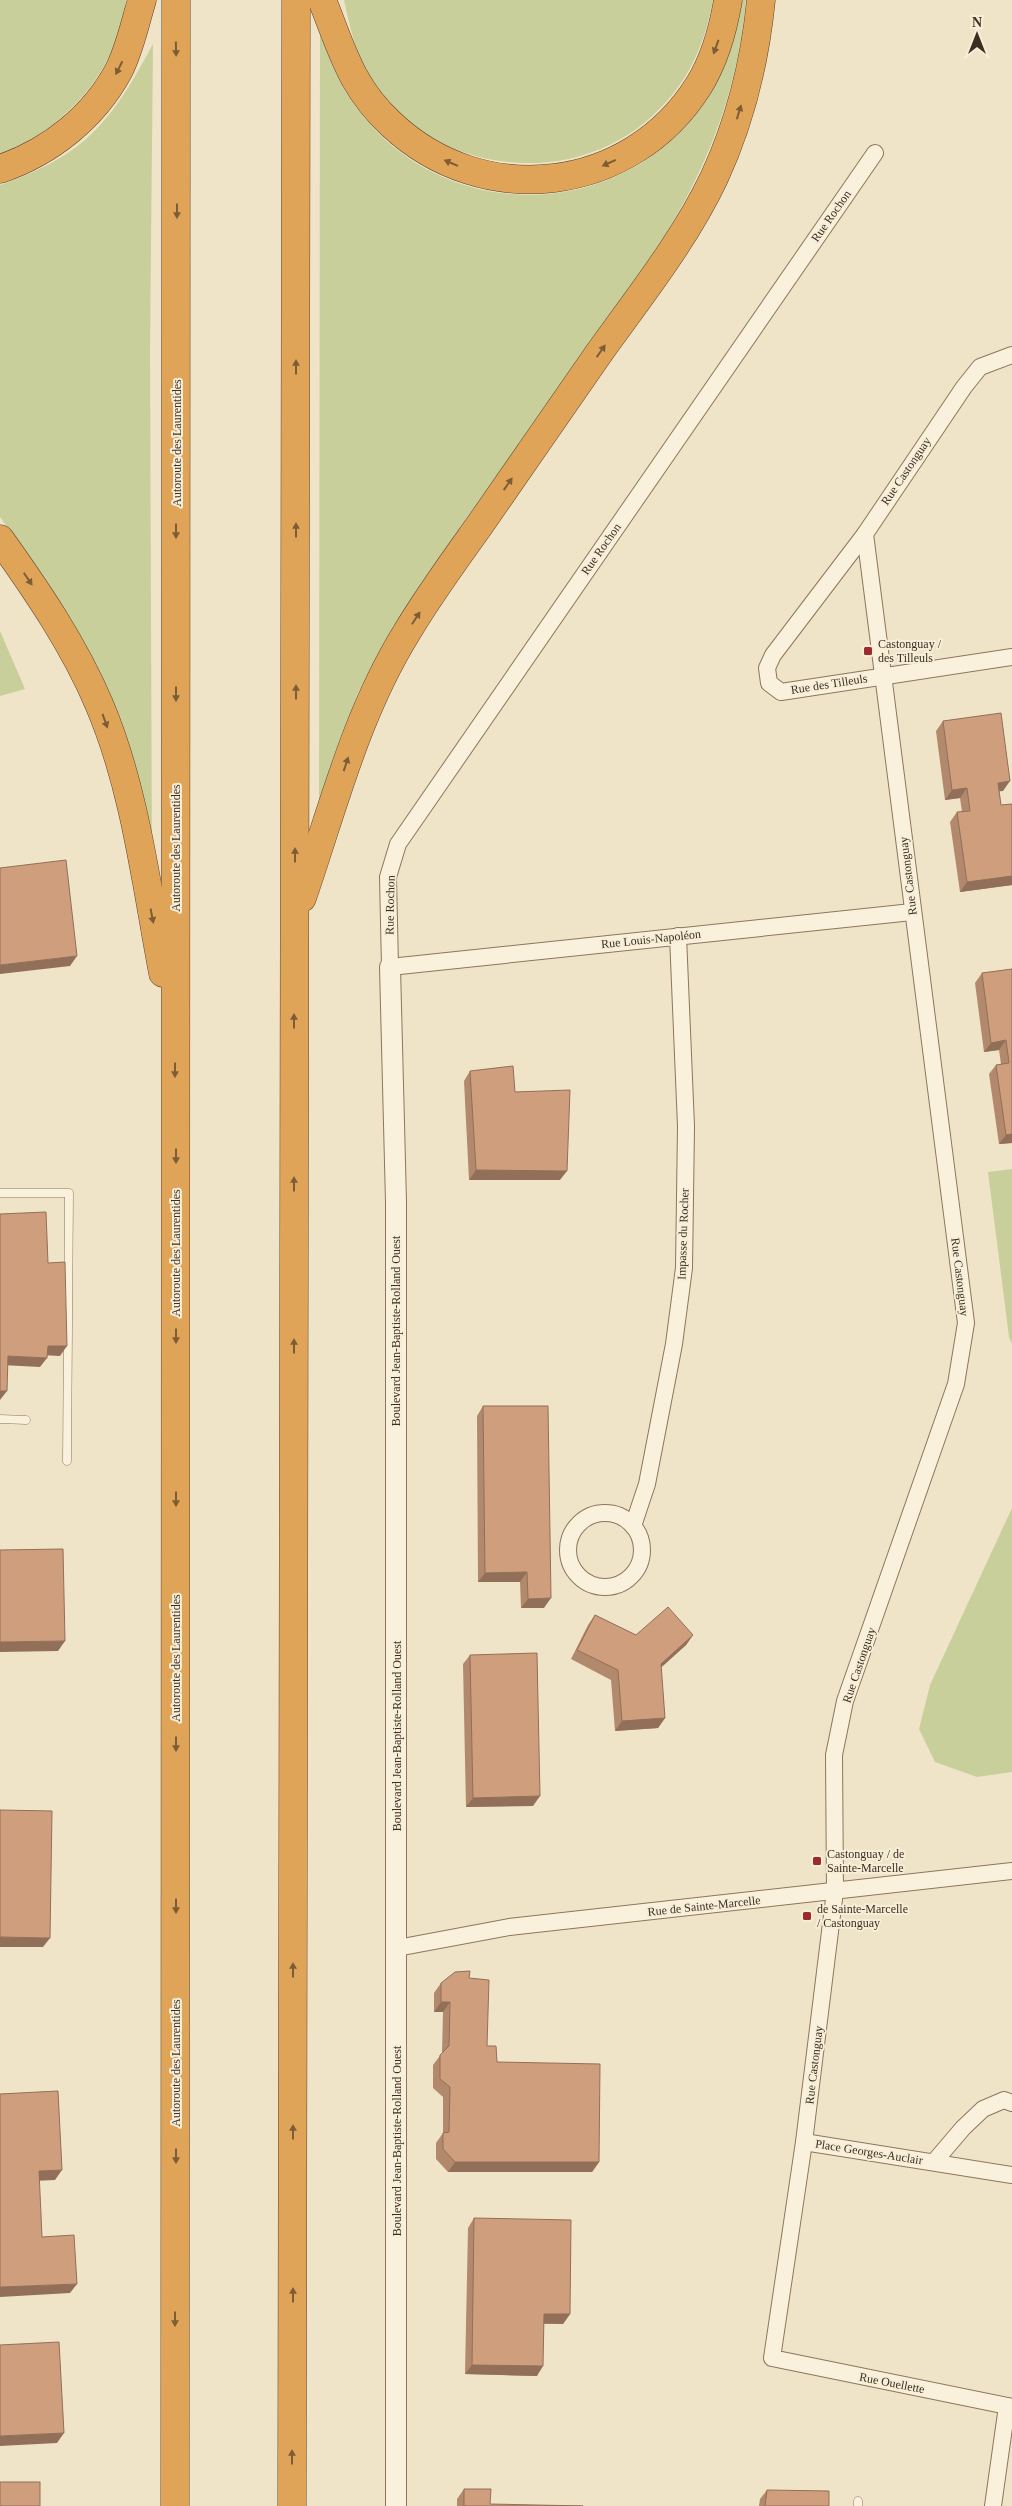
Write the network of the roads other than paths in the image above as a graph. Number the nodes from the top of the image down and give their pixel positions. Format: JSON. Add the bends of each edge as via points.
{"nodes":[{"id":1,"x":142,"y":0,"type":"edge"},
{"id":2,"x":176,"y":0,"type":"edge"},
{"id":3,"x":296,"y":0,"type":"edge"},
{"id":4,"x":322,"y":0,"type":"edge"},
{"id":5,"x":728,"y":0,"type":"edge"},
{"id":6,"x":761,"y":0,"type":"edge"},
{"id":7,"x":875,"y":153,"type":"dead end"},
{"id":8,"x":0,"y":169,"type":"edge"},
{"id":9,"x":1012,"y":355,"type":"edge"},
{"id":10,"x":864,"y":534,"type":"junction"},
{"id":11,"x":0,"y":539,"type":"edge"},
{"id":12,"x":1012,"y":657,"type":"edge"},
{"id":13,"x":883,"y":676,"type":"junction"},
{"id":14,"x":912,"y":912,"type":"junction"},
{"id":15,"x":294,"y":921,"type":"junction"},
{"id":16,"x":678,"y":936,"type":"junction"},
{"id":17,"x":390,"y":967,"type":"junction"},
{"id":18,"x":175,"y":1033,"type":"junction"},
{"id":19,"x":0,"y":1193,"type":"edge"},
{"id":20,"x":0,"y":1419,"type":"edge"},
{"id":21,"x":26,"y":1420,"type":"dead end"},
{"id":22,"x":67,"y":1461,"type":"dead end"},
{"id":23,"x":633,"y":1526,"type":"junction"},
{"id":24,"x":1012,"y":1871,"type":"edge"},
{"id":25,"x":835,"y":1891,"type":"junction"},
{"id":26,"x":397,"y":1948,"type":"junction"},
{"id":27,"x":1012,"y":2102,"type":"edge"},
{"id":28,"x":804,"y":2142,"type":"junction"},
{"id":29,"x":934,"y":2162,"type":"junction"},
{"id":30,"x":1012,"y":2175,"type":"edge"},
{"id":31,"x":772,"y":2358,"type":"joint"},
{"id":32,"x":1010,"y":2407,"type":"edge"},
{"id":33,"x":175,"y":2506,"type":"edge"},
{"id":34,"x":292,"y":2506,"type":"edge"},
{"id":35,"x":396,"y":2506,"type":"edge"},
{"id":36,"x":993,"y":2506,"type":"edge"}],
"edges":[{"from":1,"to":8,"type":"highway","one_way":true,"via":[[119,70],[92,109],[50,145]]},
{"from":2,"to":18,"type":"highway","name":"Autoroute des Laurentides","one_way":true},
{"from":15,"to":3,"type":"highway","one_way":true},
{"from":5,"to":4,"type":"highway","one_way":true,"via":[[707,70],[690,98],[668,123],[643,144],[613,161],[580,173],[540,180],[497,178],[468,170],[426,151],[403,135],[357,84],[343,57]]},
{"from":15,"to":6,"type":"highway","one_way":true,"via":[[354,740],[389,662],[428,599],[676,243],[714,179],[747,86]]},
{"from":7,"to":17,"type":"street","name":"Rue Rochon","via":[[398,844],[388,877]]},
{"from":9,"to":10,"type":"street","name":"Rue Castonguay","via":[[980,367]]},
{"from":10,"to":13,"type":"street","name":"Rue Castonguay"},
{"from":10,"to":13,"type":"street","name":"Rue des Tilleuls","via":[[773,654],[767,668],[769,683],[781,692]]},
{"from":11,"to":18,"type":"highway","one_way":true,"via":[[69,644],[107,724],[132,813]]},
{"from":12,"to":13,"type":"street","name":"Rue des Tilleuls"},
{"from":13,"to":14,"type":"street","name":"Rue Castonguay"},
{"from":14,"to":16,"type":"street","name":"Rue Louis-Napoléon"},
{"from":14,"to":25,"type":"street","name":"Rue Castonguay","via":[[966,1322],[956,1384],[845,1702],[834,1755]]},
{"from":34,"to":15,"type":"highway","one_way":true},
{"from":16,"to":17,"type":"street","name":"Rue Louis-Napoléon"},
{"from":16,"to":23,"type":"street","name":"Impasse du Rocher","via":[[686,1126],[684,1268],[674,1344],[648,1474]]},
{"from":17,"to":26,"type":"street","name":"Boulevard Jean-Baptiste-Rolland Ouest","via":[[396,1202]]},
{"from":18,"to":33,"type":"highway","name":"Autoroute des Laurentides","one_way":true},
{"from":19,"to":22,"type":"lane","via":[[69,1194]]},
{"from":20,"to":21,"type":"lane"},
{"from":23,"to":23,"type":"street","via":[[642,1548],[641,1560],[627,1580],[611,1587],[593,1586],[582,1580],[569,1559],[569,1541],[578,1525],[588,1517],[612,1514]]},
{"from":24,"to":25,"type":"street","name":"Rue de Sainte-Marcelle"},
{"from":25,"to":26,"type":"street","name":"Rue de Sainte-Marcelle","via":[[509,1927]]},
{"from":25,"to":28,"type":"street","name":"Rue Castonguay"},
{"from":26,"to":35,"type":"street","name":"Boulevard Jean-Baptiste-Rolland Ouest"},
{"from":27,"to":29,"type":"street","name":"Place Georges-Auclair","via":[[1004,2100],[983,2109]]},
{"from":28,"to":29,"type":"street","name":"Place Georges-Auclair"},
{"from":28,"to":31,"type":"street","name":"Rue Castonguay"},
{"from":29,"to":30,"type":"street","name":"Place Georges-Auclair"},
{"from":31,"to":32,"type":"street","name":"Rue Ouellette"},
{"from":32,"to":36,"type":"street"}]}
